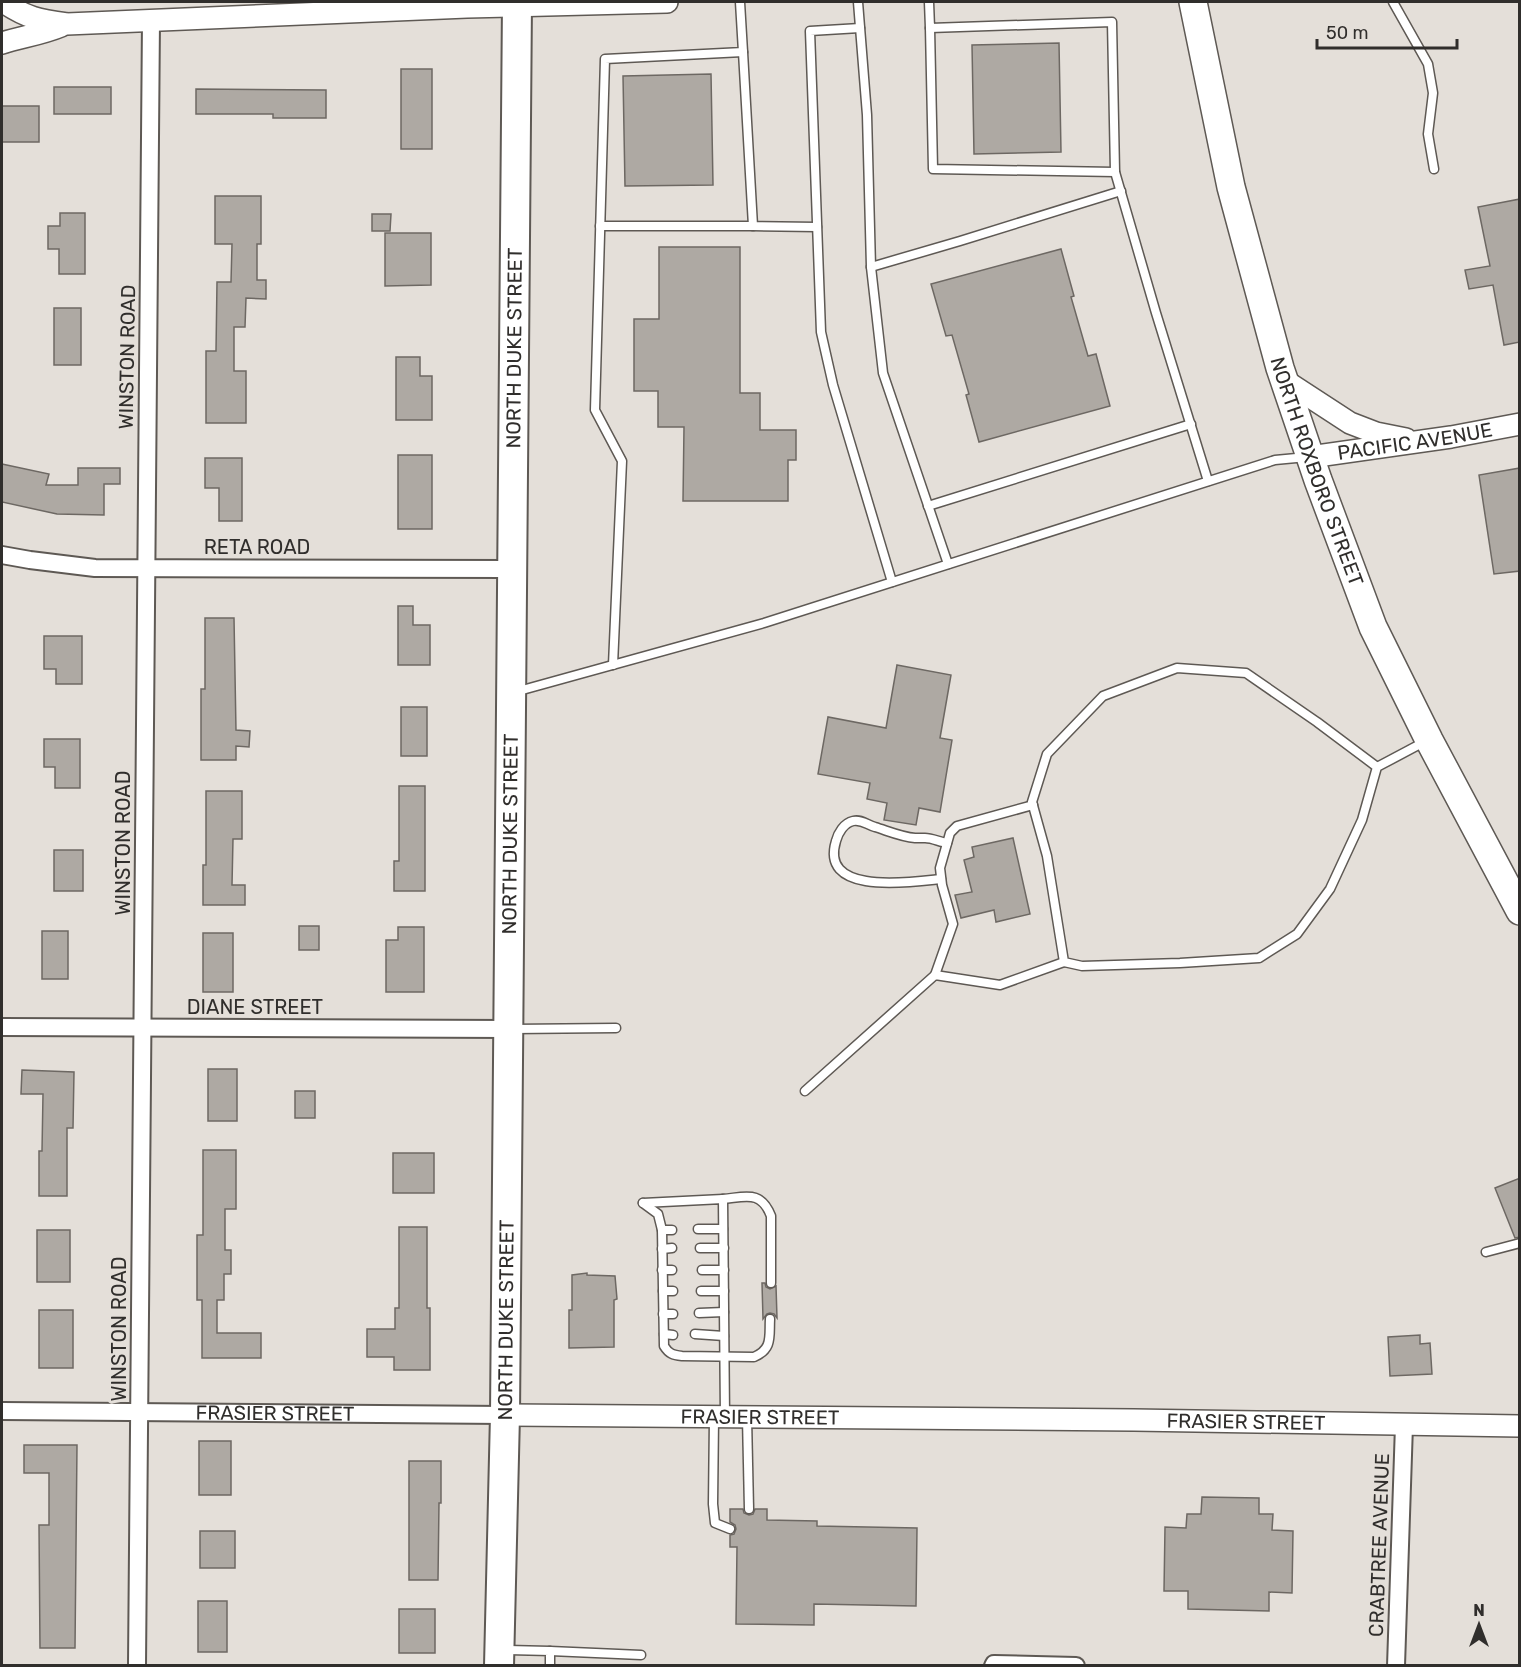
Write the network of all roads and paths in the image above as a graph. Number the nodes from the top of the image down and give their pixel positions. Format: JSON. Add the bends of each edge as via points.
{"nodes":[{"id":1,"x":3,"y":2,"type":"edge"},
{"id":2,"x":667,"y":2,"type":"edge"},
{"id":3,"x":740,"y":2,"type":"edge"},
{"id":4,"x":858,"y":2,"type":"edge"},
{"id":5,"x":930,"y":2,"type":"edge"},
{"id":6,"x":1193,"y":2,"type":"edge"},
{"id":7,"x":1393,"y":2,"type":"edge"},
{"id":8,"x":518,"y":3,"type":"edge"},
{"id":9,"x":151,"y":20,"type":"junction"},
{"id":10,"x":67,"y":24,"type":"junction"},
{"id":11,"x":860,"y":28,"type":"junction"},
{"id":12,"x":930,"y":28,"type":"junction"},
{"id":13,"x":2,"y":43,"type":"edge"},
{"id":14,"x":743,"y":52,"type":"junction"},
{"id":15,"x":1434,"y":169,"type":"dead end"},
{"id":16,"x":1115,"y":172,"type":"junction"},
{"id":17,"x":1120,"y":191,"type":"junction"},
{"id":18,"x":600,"y":226,"type":"junction"},
{"id":19,"x":753,"y":226,"type":"junction"},
{"id":20,"x":817,"y":227,"type":"junction"},
{"id":21,"x":871,"y":267,"type":"junction"},
{"id":22,"x":1284,"y":380,"type":"junction"},
{"id":23,"x":1191,"y":424,"type":"junction"},
{"id":24,"x":1520,"y":424,"type":"edge"},
{"id":25,"x":1421,"y":442,"type":"junction"},
{"id":26,"x":1310,"y":457,"type":"junction"},
{"id":27,"x":1208,"y":481,"type":"junction"},
{"id":28,"x":928,"y":506,"type":"junction"},
{"id":29,"x":2,"y":555,"type":"edge"},
{"id":30,"x":948,"y":564,"type":"junction"},
{"id":31,"x":146,"y":568,"type":"junction"},
{"id":32,"x":513,"y":569,"type":"junction"},
{"id":33,"x":892,"y":582,"type":"junction"},
{"id":34,"x":613,"y":665,"type":"junction"},
{"id":35,"x":512,"y":693,"type":"junction"},
{"id":36,"x":1429,"y":740,"type":"junction"},
{"id":37,"x":1377,"y":767,"type":"junction"},
{"id":38,"x":1033,"y":805,"type":"junction"},
{"id":39,"x":947,"y":843,"type":"junction"},
{"id":40,"x":941,"y":879,"type":"junction"},
{"id":41,"x":1520,"y":911,"type":"edge"},
{"id":42,"x":1064,"y":962,"type":"junction"},
{"id":43,"x":935,"y":975,"type":"junction"},
{"id":44,"x":2,"y":1027,"type":"edge"},
{"id":45,"x":143,"y":1028,"type":"junction"},
{"id":46,"x":615,"y":1028,"type":"dead end"},
{"id":47,"x":509,"y":1029,"type":"junction"},
{"id":48,"x":805,"y":1091,"type":"dead end"},
{"id":49,"x":723,"y":1199,"type":"junction"},
{"id":50,"x":698,"y":1229,"type":"dead end"},
{"id":51,"x":723,"y":1229,"type":"junction"},
{"id":52,"x":662,"y":1230,"type":"junction"},
{"id":53,"x":672,"y":1230,"type":"dead end"},
{"id":54,"x":1520,"y":1243,"type":"edge"},
{"id":55,"x":672,"y":1248,"type":"dead end"},
{"id":56,"x":700,"y":1248,"type":"dead end"},
{"id":57,"x":724,"y":1248,"type":"junction"},
{"id":58,"x":662,"y":1249,"type":"junction"},
{"id":59,"x":1486,"y":1252,"type":"dead end"},
{"id":60,"x":662,"y":1270,"type":"junction"},
{"id":61,"x":672,"y":1270,"type":"dead end"},
{"id":62,"x":702,"y":1270,"type":"dead end"},
{"id":63,"x":724,"y":1270,"type":"junction"},
{"id":64,"x":771,"y":1283,"type":"dead end"},
{"id":65,"x":663,"y":1291,"type":"junction"},
{"id":66,"x":673,"y":1291,"type":"dead end"},
{"id":67,"x":701,"y":1291,"type":"dead end"},
{"id":68,"x":724,"y":1291,"type":"junction"},
{"id":69,"x":724,"y":1312,"type":"junction"},
{"id":70,"x":699,"y":1313,"type":"dead end"},
{"id":71,"x":771,"y":1319,"type":"dead end"},
{"id":72,"x":695,"y":1334,"type":"dead end"},
{"id":73,"x":724,"y":1336,"type":"junction"},
{"id":74,"x":724,"y":1357,"type":"junction"},
{"id":75,"x":2,"y":1411,"type":"edge"},
{"id":76,"x":140,"y":1413,"type":"junction"},
{"id":77,"x":505,"y":1415,"type":"junction"},
{"id":78,"x":719,"y":1417,"type":"junction"},
{"id":79,"x":747,"y":1418,"type":"junction"},
{"id":80,"x":1404,"y":1425,"type":"junction"},
{"id":81,"x":1520,"y":1426,"type":"edge"},
{"id":82,"x":749,"y":1509,"type":"dead end"},
{"id":83,"x":730,"y":1529,"type":"dead end"},
{"id":84,"x":550,"y":1651,"type":"junction"},
{"id":85,"x":641,"y":1655,"type":"dead end"},
{"id":86,"x":499,"y":1657,"type":"edge"},
{"id":87,"x":137,"y":1665,"type":"edge"},
{"id":88,"x":550,"y":1665,"type":"edge"},
{"id":89,"x":993,"y":1665,"type":"edge"},
{"id":90,"x":1076,"y":1665,"type":"edge"},
{"id":91,"x":1396,"y":1665,"type":"edge"}],
"edges":[{"from":1,"to":10,"type":"street","via":[[38,20]]},
{"from":2,"to":8,"type":"street"},
{"from":3,"to":14,"type":"lane"},
{"from":4,"to":11,"type":"lane"},
{"from":5,"to":12,"type":"lane"},
{"from":6,"to":22,"type":"main road","name":"NORTH ROXBORO STREET","via":[[1231,187]]},
{"from":7,"to":15,"type":"lane","via":[[1428,64],[1433,93],[1428,134]]},
{"from":8,"to":9,"type":"street"},
{"from":8,"to":32,"type":"highway","name":"NORTH DUKE STREET"},
{"from":9,"to":10,"type":"street"},
{"from":9,"to":31,"type":"street","name":"WINSTON ROAD"},
{"from":10,"to":13,"type":"street"},
{"from":11,"to":20,"type":"lane","via":[[810,31]]},
{"from":11,"to":21,"type":"lane"},
{"from":12,"to":16,"type":"lane","via":[[933,169]]},
{"from":12,"to":16,"type":"lane","via":[[1112,22]]},
{"from":14,"to":18,"type":"lane","via":[[605,59]]},
{"from":14,"to":19,"type":"lane"},
{"from":16,"to":17,"type":"lane"},
{"from":17,"to":21,"type":"lane"},
{"from":17,"to":23,"type":"lane"},
{"from":18,"to":19,"type":"lane"},
{"from":18,"to":34,"type":"lane","via":[[595,410],[622,461]]},
{"from":19,"to":20,"type":"lane"},
{"from":20,"to":33,"type":"lane","via":[[821,332]]},
{"from":21,"to":28,"type":"lane","via":[[883,373]]},
{"from":22,"to":25,"type":"street","via":[[1350,423]]},
{"from":22,"to":26,"type":"main road","name":"NORTH ROXBORO STREET"},
{"from":23,"to":27,"type":"lane"},
{"from":23,"to":28,"type":"lane"},
{"from":24,"to":25,"type":"street","name":"PACIFIC AVENUE"},
{"from":25,"to":26,"type":"street","name":"PACIFIC AVENUE"},
{"from":26,"to":27,"type":"lane","via":[[1275,460]]},
{"from":26,"to":36,"type":"main road","name":"NORTH ROXBORO STREET","via":[[1373,627]]},
{"from":27,"to":30,"type":"lane"},
{"from":28,"to":30,"type":"lane"},
{"from":29,"to":31,"type":"street","name":"RETA ROAD","via":[[95,568]]},
{"from":30,"to":33,"type":"lane"},
{"from":31,"to":32,"type":"street","name":"RETA ROAD"},
{"from":31,"to":45,"type":"street","name":"WINSTON ROAD"},
{"from":32,"to":35,"type":"highway","name":"NORTH DUKE STREET"},
{"from":33,"to":34,"type":"lane"},
{"from":34,"to":35,"type":"lane"},
{"from":35,"to":47,"type":"highway","name":"NORTH DUKE STREET"},
{"from":36,"to":37,"type":"lane"},
{"from":36,"to":41,"type":"main road","name":"NORTH ROXBORO STREET"},
{"from":37,"to":38,"type":"lane","via":[[1246,673],[1177,668],[1103,696],[1047,754]]},
{"from":37,"to":42,"type":"lane","via":[[1362,820],[1330,889],[1297,934],[1288,940],[1259,958],[1082,966]]},
{"from":38,"to":39,"type":"lane","via":[[957,826]]},
{"from":38,"to":42,"type":"lane","via":[[1047,856]]},
{"from":39,"to":40,"type":"lane"},
{"from":39,"to":40,"type":"lane","via":[[854,820],[846,824],[834,846],[836,864],[853,878],[901,883]]},
{"from":40,"to":43,"type":"lane","via":[[953,924]]},
{"from":42,"to":43,"type":"lane","via":[[1000,985]]},
{"from":43,"to":48,"type":"lane"},
{"from":44,"to":45,"type":"street","name":"DIANE STREET"},
{"from":45,"to":47,"type":"street","name":"DIANE STREET"},
{"from":45,"to":76,"type":"street","name":"WINSTON ROAD"},
{"from":46,"to":47,"type":"lane"},
{"from":47,"to":77,"type":"highway","name":"NORTH DUKE STREET"},
{"from":49,"to":51,"type":"lane"},
{"from":49,"to":52,"type":"lane","via":[[644,1203],[658,1214]]},
{"from":49,"to":64,"type":"lane","via":[[753,1197],[768,1208]]},
{"from":50,"to":51,"type":"lane"},
{"from":51,"to":57,"type":"lane"},
{"from":52,"to":53,"type":"lane"},
{"from":52,"to":58,"type":"lane"},
{"from":54,"to":59,"type":"lane"},
{"from":55,"to":58,"type":"lane"},
{"from":56,"to":57,"type":"lane"},
{"from":57,"to":63,"type":"lane"},
{"from":58,"to":60,"type":"lane"},
{"from":60,"to":61,"type":"lane"},
{"from":60,"to":65,"type":"lane"},
{"from":62,"to":63,"type":"lane"},
{"from":63,"to":68,"type":"lane"},
{"from":65,"to":66,"type":"lane"},
{"from":65,"to":74,"type":"lane","via":[[668,1314],[664,1346],[667,1352]]},
{"from":67,"to":68,"type":"lane"},
{"from":68,"to":69,"type":"lane"},
{"from":69,"to":70,"type":"lane"},
{"from":69,"to":73,"type":"lane"},
{"from":71,"to":74,"type":"lane","via":[[768,1345],[761,1354]]},
{"from":72,"to":73,"type":"lane"},
{"from":73,"to":74,"type":"lane"},
{"from":74,"to":78,"type":"lane"},
{"from":75,"to":76,"type":"street","name":"FRASIER STREET"},
{"from":76,"to":77,"type":"street","name":"FRASIER STREET"},
{"from":76,"to":87,"type":"street","name":"WINSTON ROAD"},
{"from":77,"to":78,"type":"street","name":"FRASIER STREET"},
{"from":77,"to":86,"type":"highway","name":"NORTH DUKE STREET"},
{"from":78,"to":79,"type":"street","name":"FRASIER STREET"},
{"from":78,"to":83,"type":"lane","via":[[712,1504],[715,1523]]},
{"from":79,"to":80,"type":"street","name":"FRASIER STREET"},
{"from":79,"to":82,"type":"lane"},
{"from":80,"to":81,"type":"street","name":"FRASIER STREET"},
{"from":80,"to":91,"type":"street","name":"CRABTREE AVENUE"},
{"from":84,"to":85,"type":"lane"},
{"from":84,"to":86,"type":"lane"},
{"from":84,"to":88,"type":"lane"},
{"from":89,"to":90,"type":"street"}]}
